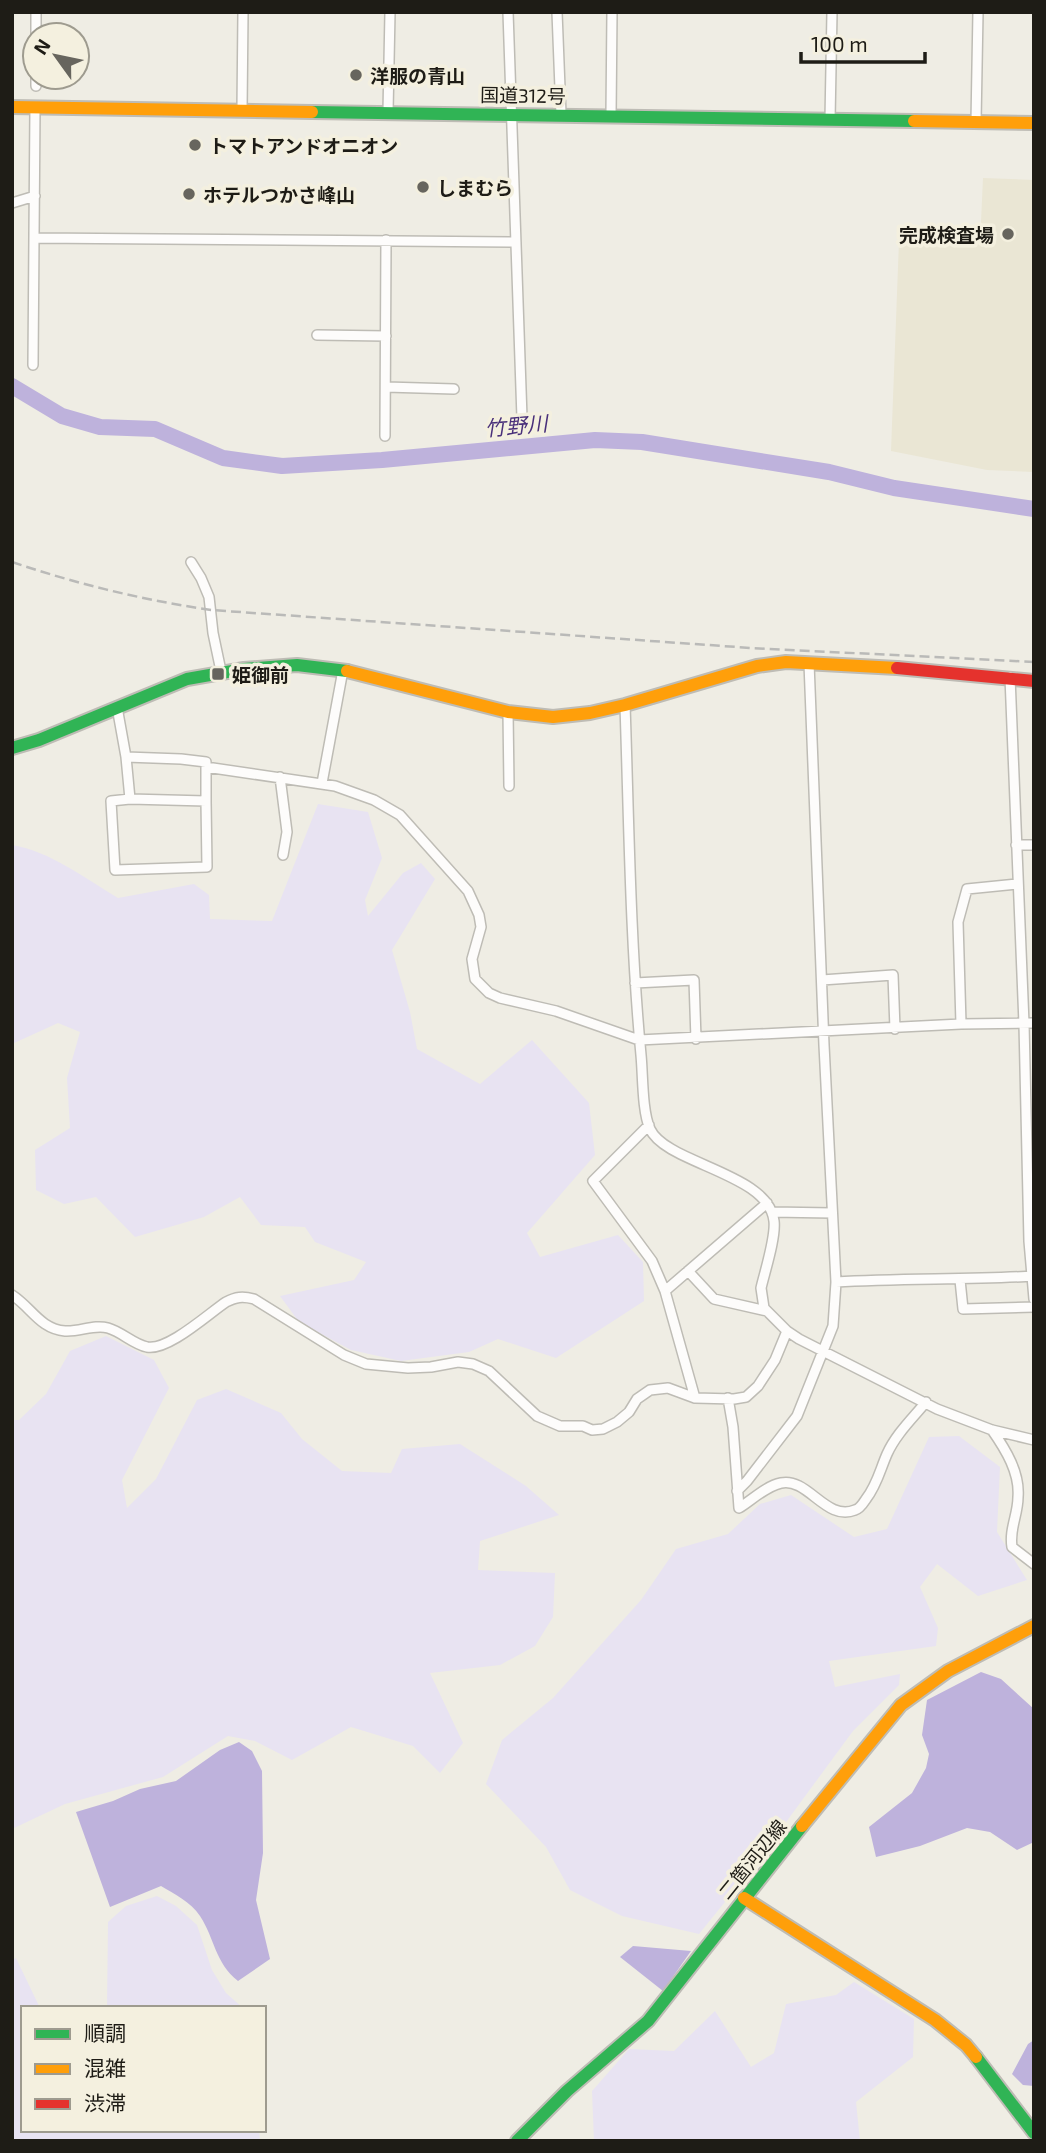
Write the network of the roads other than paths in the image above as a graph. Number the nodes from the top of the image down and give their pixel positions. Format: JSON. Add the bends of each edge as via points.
{"nodes":[{"id":1,"x":243,"y":12,"type":"edge"},
{"id":2,"x":390,"y":12,"type":"edge"},
{"id":3,"x":508,"y":12,"type":"edge"},
{"id":4,"x":557,"y":12,"type":"edge"},
{"id":5,"x":612,"y":12,"type":"edge"},
{"id":6,"x":832,"y":12,"type":"edge"},
{"id":7,"x":978,"y":12,"type":"edge"},
{"id":8,"x":12,"y":107,"type":"edge"},
{"id":9,"x":35,"y":107,"type":"junction"},
{"id":10,"x":242,"y":110,"type":"junction"},
{"id":11,"x":388,"y":112,"type":"junction"},
{"id":12,"x":561,"y":114,"type":"junction"},
{"id":13,"x":512,"y":115,"type":"junction"},
{"id":14,"x":611,"y":115,"type":"junction"},
{"id":15,"x":830,"y":120,"type":"junction"},
{"id":16,"x":976,"y":122,"type":"junction"},
{"id":17,"x":1034,"y":123,"type":"edge"},
{"id":18,"x":35,"y":196,"type":"junction"},
{"id":19,"x":12,"y":204,"type":"edge"},
{"id":20,"x":35,"y":238,"type":"junction"},
{"id":21,"x":386,"y":240,"type":"junction"},
{"id":22,"x":516,"y":242,"type":"junction"},
{"id":23,"x":317,"y":335,"type":"dead end"},
{"id":24,"x":386,"y":336,"type":"junction"},
{"id":25,"x":33,"y":365,"type":"dead end"},
{"id":26,"x":386,"y":387,"type":"junction"},
{"id":27,"x":454,"y":389,"type":"dead end"},
{"id":28,"x":522,"y":418,"type":"dead end"},
{"id":29,"x":386,"y":436,"type":"dead end"},
{"id":30,"x":191,"y":562,"type":"dead end"},
{"id":31,"x":809,"y":663,"type":"junction"},
{"id":32,"x":343,"y":670,"type":"junction"},
{"id":33,"x":221,"y":671,"type":"junction"},
{"id":34,"x":1010,"y":677,"type":"junction"},
{"id":35,"x":1034,"y":681,"type":"edge"},
{"id":36,"x":625,"y":705,"type":"junction"},
{"id":37,"x":117,"y":707,"type":"junction"},
{"id":38,"x":508,"y":712,"type":"junction"},
{"id":39,"x":12,"y":748,"type":"edge"},
{"id":40,"x":126,"y":757,"type":"junction"},
{"id":41,"x":206,"y":767,"type":"junction"},
{"id":42,"x":280,"y":777,"type":"junction"},
{"id":43,"x":322,"y":783,"type":"junction"},
{"id":44,"x":509,"y":786,"type":"dead end"},
{"id":45,"x":130,"y":799,"type":"junction"},
{"id":46,"x":206,"y":801,"type":"junction"},
{"id":47,"x":1016,"y":845,"type":"junction"},
{"id":48,"x":1034,"y":845,"type":"edge"},
{"id":49,"x":282,"y":855,"type":"dead end"},
{"id":50,"x":1017,"y":884,"type":"junction"},
{"id":51,"x":822,"y":980,"type":"junction"},
{"id":52,"x":635,"y":983,"type":"junction"},
{"id":53,"x":1029,"y":1023,"type":"edge"},
{"id":54,"x":961,"y":1024,"type":"junction"},
{"id":55,"x":895,"y":1029,"type":"junction"},
{"id":56,"x":824,"y":1031,"type":"junction"},
{"id":57,"x":696,"y":1039,"type":"junction"},
{"id":58,"x":639,"y":1040,"type":"junction"},
{"id":59,"x":1030,"y":1084,"type":"edge"},
{"id":60,"x":649,"y":1125,"type":"junction"},
{"id":61,"x":1031,"y":1186,"type":"edge"},
{"id":62,"x":767,"y":1203,"type":"junction"},
{"id":63,"x":772,"y":1212,"type":"junction"},
{"id":64,"x":832,"y":1213,"type":"junction"},
{"id":65,"x":688,"y":1271,"type":"junction"},
{"id":66,"x":1033,"y":1276,"type":"edge"},
{"id":67,"x":960,"y":1280,"type":"junction"},
{"id":68,"x":836,"y":1282,"type":"junction"},
{"id":69,"x":665,"y":1291,"type":"junction"},
{"id":70,"x":12,"y":1295,"type":"edge"},
{"id":71,"x":1034,"y":1299,"type":"edge"},
{"id":72,"x":1034,"y":1308,"type":"edge"},
{"id":73,"x":767,"y":1311,"type":"junction"},
{"id":74,"x":787,"y":1331,"type":"junction"},
{"id":75,"x":824,"y":1351,"type":"junction"},
{"id":76,"x":695,"y":1398,"type":"junction"},
{"id":77,"x":727,"y":1398,"type":"junction"},
{"id":78,"x":926,"y":1402,"type":"junction"},
{"id":79,"x":992,"y":1430,"type":"junction"},
{"id":80,"x":1034,"y":1440,"type":"edge"},
{"id":81,"x":737,"y":1491,"type":"junction"},
{"id":82,"x":1034,"y":1564,"type":"edge"},
{"id":83,"x":1034,"y":1626,"type":"edge"},
{"id":84,"x":744,"y":1898,"type":"junction"},
{"id":85,"x":1034,"y":2133,"type":"edge"},
{"id":86,"x":517,"y":2141,"type":"edge"}],
"edges":[{"from":1,"to":10,"type":"street"},
{"from":2,"to":11,"type":"street"},
{"from":3,"to":13,"type":"street"},
{"from":4,"to":12,"type":"street"},
{"from":5,"to":14,"type":"street"},
{"from":6,"to":15,"type":"street"},
{"from":7,"to":16,"type":"street"},
{"from":8,"to":9,"type":"main road","name":"国道312号"},
{"from":9,"to":10,"type":"main road","name":"国道312号"},
{"from":9,"to":18,"type":"street"},
{"from":10,"to":11,"type":"main road","name":"国道312号"},
{"from":11,"to":13,"type":"main road","name":"国道312号"},
{"from":12,"to":13,"type":"main road","name":"国道312号"},
{"from":12,"to":14,"type":"main road","name":"国道312号"},
{"from":13,"to":22,"type":"street"},
{"from":14,"to":15,"type":"main road","name":"国道312号"},
{"from":15,"to":16,"type":"main road","name":"国道312号"},
{"from":16,"to":17,"type":"main road","name":"国道312号"},
{"from":18,"to":19,"type":"street"},
{"from":18,"to":20,"type":"street"},
{"from":20,"to":21,"type":"street"},
{"from":20,"to":25,"type":"street"},
{"from":21,"to":22,"type":"street"},
{"from":21,"to":24,"type":"street"},
{"from":22,"to":28,"type":"street"},
{"from":23,"to":24,"type":"street"},
{"from":24,"to":26,"type":"street"},
{"from":26,"to":27,"type":"street"},
{"from":26,"to":29,"type":"street"},
{"from":30,"to":33,"type":"street","via":[[209,597]]},
{"from":31,"to":34,"type":"main road"},
{"from":31,"to":36,"type":"main road","via":[[757,666]]},
{"from":31,"to":51,"type":"street"},
{"from":32,"to":33,"type":"main road","via":[[297,665]]},
{"from":32,"to":38,"type":"main road"},
{"from":32,"to":43,"type":"street"},
{"from":33,"to":37,"type":"main road","via":[[187,679]]},
{"from":34,"to":35,"type":"main road"},
{"from":34,"to":47,"type":"street"},
{"from":36,"to":38,"type":"main road","via":[[570,716]]},
{"from":36,"to":52,"type":"street"},
{"from":37,"to":39,"type":"main road"},
{"from":37,"to":40,"type":"street"},
{"from":38,"to":44,"type":"street"},
{"from":40,"to":41,"type":"street","via":[[206,762]]},
{"from":40,"to":45,"type":"street"},
{"from":41,"to":42,"type":"street"},
{"from":41,"to":46,"type":"street"},
{"from":42,"to":43,"type":"street"},
{"from":42,"to":49,"type":"street","via":[[287,832]]},
{"from":43,"to":58,"type":"street","via":[[374,800],[400,815],[468,891],[481,927],[472,970],[489,993]]},
{"from":45,"to":46,"type":"street"},
{"from":45,"to":46,"type":"street","via":[[111,801],[115,870],[207,867]]},
{"from":47,"to":48,"type":"street"},
{"from":47,"to":50,"type":"street"},
{"from":50,"to":53,"type":"street"},
{"from":50,"to":54,"type":"street","via":[[967,889],[958,922]]},
{"from":51,"to":55,"type":"street","via":[[893,975]]},
{"from":51,"to":56,"type":"street"},
{"from":52,"to":57,"type":"street","via":[[694,979]]},
{"from":52,"to":58,"type":"street"},
{"from":53,"to":54,"type":"street"},
{"from":53,"to":59,"type":"street"},
{"from":54,"to":55,"type":"street"},
{"from":55,"to":56,"type":"street"},
{"from":56,"to":57,"type":"street"},
{"from":56,"to":64,"type":"street"},
{"from":57,"to":58,"type":"street"},
{"from":58,"to":60,"type":"street"},
{"from":59,"to":61,"type":"street"},
{"from":60,"to":62,"type":"street","via":[[669,1148],[730,1176]]},
{"from":60,"to":69,"type":"street","via":[[593,1181],[652,1261]]},
{"from":61,"to":66,"type":"street"},
{"from":62,"to":63,"type":"street"},
{"from":62,"to":65,"type":"street"},
{"from":63,"to":64,"type":"street"},
{"from":63,"to":73,"type":"street","via":[[775,1224],[761,1288]]},
{"from":64,"to":68,"type":"street"},
{"from":65,"to":69,"type":"street"},
{"from":65,"to":73,"type":"street","via":[[714,1299]]},
{"from":66,"to":67,"type":"street"},
{"from":66,"to":71,"type":"street"},
{"from":67,"to":68,"type":"street"},
{"from":67,"to":72,"type":"street","via":[[963,1310]]},
{"from":68,"to":75,"type":"street","via":[[833,1325]]},
{"from":69,"to":76,"type":"street"},
{"from":70,"to":76,"type":"street","via":[[56,1330],[106,1327],[156,1348],[243,1296],[366,1364],[408,1368],[472,1364],[489,1371],[537,1416],[560,1426],[603,1429],[617,1422],[650,1390],[668,1388]]},
{"from":73,"to":74,"type":"street"},
{"from":74,"to":75,"type":"street"},
{"from":74,"to":77,"type":"street","via":[[758,1386],[746,1397]]},
{"from":75,"to":78,"type":"street"},
{"from":75,"to":81,"type":"street","via":[[797,1416]]},
{"from":76,"to":77,"type":"street"},
{"from":77,"to":81,"type":"street"},
{"from":78,"to":79,"type":"street"},
{"from":78,"to":81,"type":"street","via":[[899,1433],[871,1492],[855,1510],[828,1507],[795,1484],[782,1482],[739,1508]]},
{"from":79,"to":80,"type":"street"},
{"from":79,"to":82,"type":"street","via":[[1009,1454],[1016,1481],[1012,1547]]},
{"from":83,"to":84,"type":"main road","name":"二箇河辺線","via":[[952,1667],[901,1705]]},
{"from":84,"to":85,"type":"main road","via":[[935,2020],[966,2045]]},
{"from":84,"to":86,"type":"main road","name":"二箇河辺線","via":[[648,2021]]}]}
